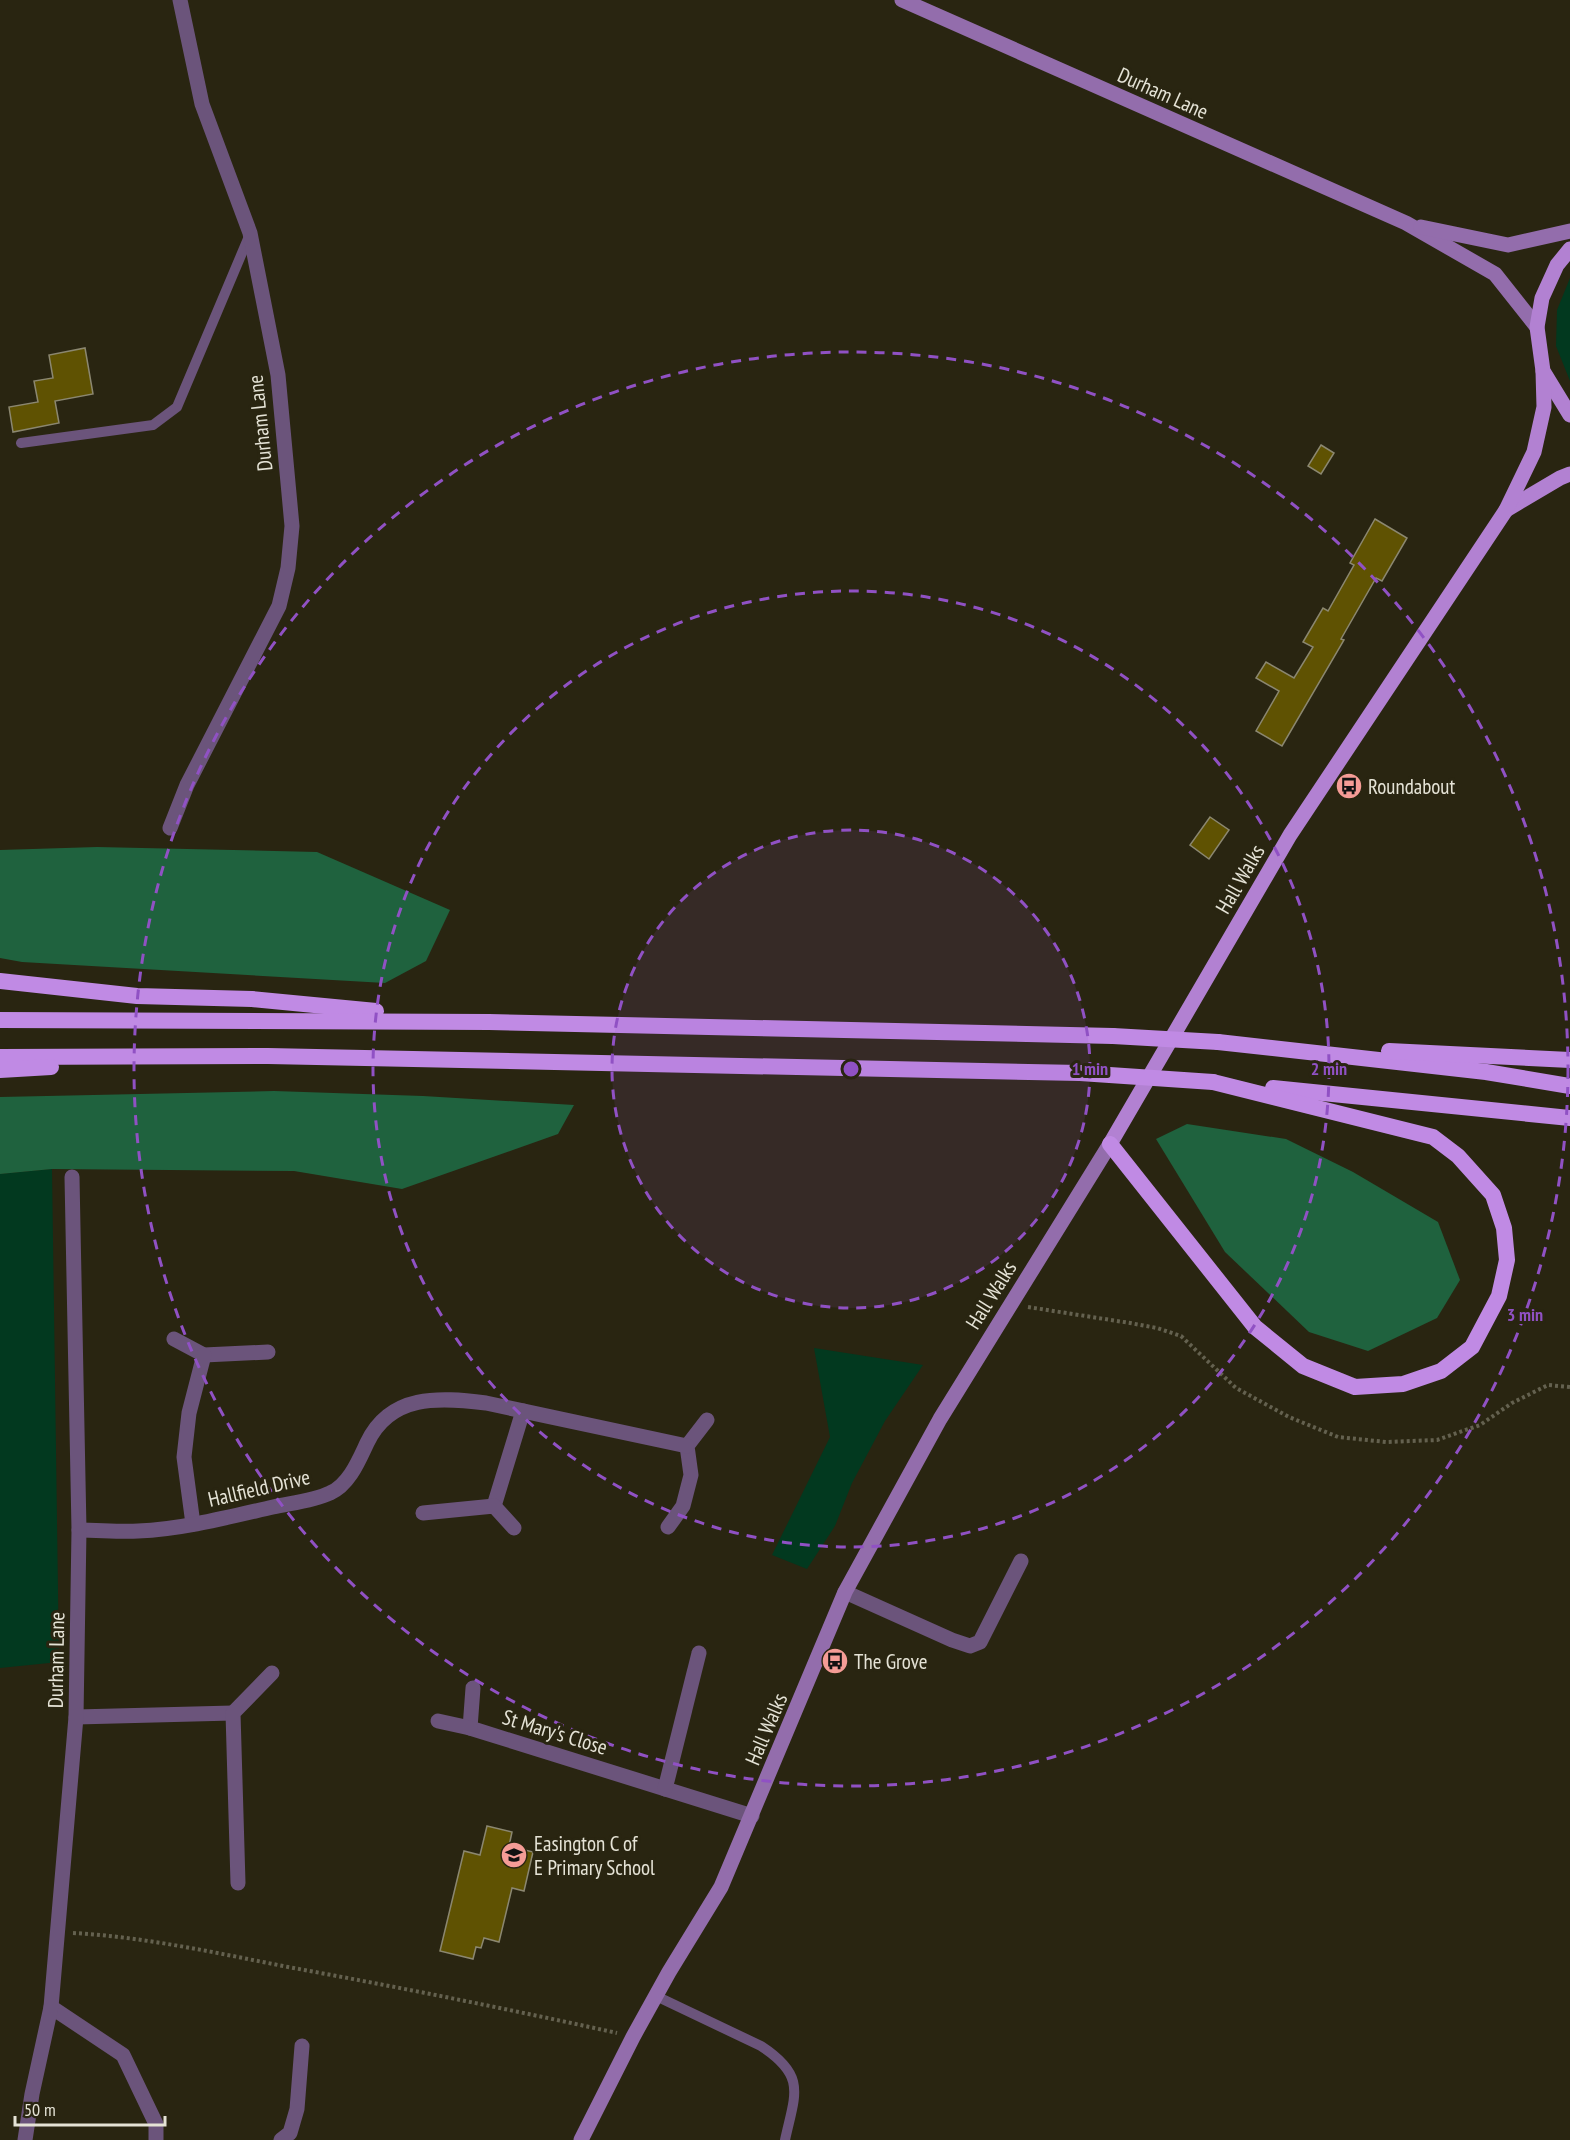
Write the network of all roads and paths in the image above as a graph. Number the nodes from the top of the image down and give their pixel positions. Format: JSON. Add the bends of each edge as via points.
{"nodes":[{"id":1,"x":180,"y":0,"type":"edge"},
{"id":2,"x":902,"y":0,"type":"edge"},
{"id":3,"x":1406,"y":223,"type":"junction"},
{"id":4,"x":1570,"y":231,"type":"edge"},
{"id":5,"x":250,"y":233,"type":"junction"},
{"id":6,"x":1570,"y":249,"type":"edge"},
{"id":7,"x":1537,"y":327,"type":"junction"},
{"id":8,"x":1543,"y":371,"type":"junction"},
{"id":9,"x":1570,"y":416,"type":"edge"},
{"id":10,"x":21,"y":443,"type":"dead end"},
{"id":11,"x":1570,"y":474,"type":"edge"},
{"id":12,"x":1506,"y":510,"type":"junction"},
{"id":13,"x":170,"y":828,"type":"dead end"},
{"id":14,"x":0,"y":981,"type":"edge"},
{"id":15,"x":0,"y":1020,"type":"edge"},
{"id":16,"x":489,"y":1022,"type":"junction"},
{"id":17,"x":1218,"y":1042,"type":"junction"},
{"id":18,"x":268,"y":1056,"type":"junction"},
{"id":19,"x":0,"y":1057,"type":"edge"},
{"id":20,"x":1570,"y":1060,"type":"edge"},
{"id":21,"x":0,"y":1070,"type":"edge"},
{"id":22,"x":1213,"y":1082,"type":"junction"},
{"id":23,"x":1570,"y":1086,"type":"edge"},
{"id":24,"x":1570,"y":1118,"type":"edge"},
{"id":25,"x":1110,"y":1144,"type":"junction"},
{"id":26,"x":72,"y":1177,"type":"dead end"},
{"id":27,"x":1009,"y":1305,"type":"junction"},
{"id":28,"x":174,"y":1339,"type":"dead end"},
{"id":29,"x":268,"y":1352,"type":"dead end"},
{"id":30,"x":204,"y":1355,"type":"junction"},
{"id":31,"x":1570,"y":1386,"type":"edge"},
{"id":32,"x":523,"y":1411,"type":"junction"},
{"id":33,"x":707,"y":1420,"type":"dead end"},
{"id":34,"x":687,"y":1446,"type":"junction"},
{"id":35,"x":494,"y":1506,"type":"junction"},
{"id":36,"x":423,"y":1513,"type":"dead end"},
{"id":37,"x":193,"y":1524,"type":"junction"},
{"id":38,"x":668,"y":1527,"type":"dead end"},
{"id":39,"x":514,"y":1528,"type":"dead end"},
{"id":40,"x":79,"y":1530,"type":"junction"},
{"id":41,"x":1021,"y":1561,"type":"dead end"},
{"id":42,"x":845,"y":1592,"type":"junction"},
{"id":43,"x":699,"y":1653,"type":"dead end"},
{"id":44,"x":272,"y":1672,"type":"dead end"},
{"id":45,"x":473,"y":1688,"type":"dead end"},
{"id":46,"x":232,"y":1713,"type":"junction"},
{"id":47,"x":76,"y":1717,"type":"junction"},
{"id":48,"x":438,"y":1721,"type":"dead end"},
{"id":49,"x":470,"y":1728,"type":"junction"},
{"id":50,"x":665,"y":1789,"type":"junction"},
{"id":51,"x":752,"y":1816,"type":"junction"},
{"id":52,"x":238,"y":1883,"type":"dead end"},
{"id":53,"x":57,"y":1932,"type":"junction"},
{"id":54,"x":656,"y":1996,"type":"junction"},
{"id":55,"x":51,"y":2007,"type":"junction"},
{"id":56,"x":633,"y":2037,"type":"junction"},
{"id":57,"x":302,"y":2046,"type":"dead end"},
{"id":58,"x":25,"y":2140,"type":"edge"},
{"id":59,"x":156,"y":2140,"type":"edge"},
{"id":60,"x":281,"y":2140,"type":"edge"},
{"id":61,"x":581,"y":2140,"type":"edge"},
{"id":62,"x":784,"y":2140,"type":"edge"}],
"edges":[{"from":1,"to":5,"type":"street","name":"Durham Lane","via":[[202,104]]},
{"from":2,"to":3,"type":"main road","name":"Durham Lane"},
{"from":3,"to":4,"type":"main road","name":"Durham Lane","via":[[1508,245]]},
{"from":3,"to":7,"type":"main road","name":"Durham Lane","via":[[1495,274]]},
{"from":5,"to":10,"type":"lane","via":[[177,407],[153,425]]},
{"from":5,"to":13,"type":"street","name":"Durham Lane","via":[[278,375],[292,526],[288,568],[279,606],[187,786]]},
{"from":6,"to":7,"type":"main road","name":"Hall Walks","via":[[1557,265],[1542,298]]},
{"from":7,"to":8,"type":"main road","name":"Hall Walks"},
{"from":8,"to":9,"type":"main road"},
{"from":8,"to":12,"type":"main road","name":"Hall Walks","via":[[1544,407],[1534,452]]},
{"from":11,"to":12,"type":"main road","name":"Hall Walks"},
{"from":12,"to":25,"type":"main road","name":"Hall Walks","via":[[1290,835]]},
{"from":14,"to":16,"type":"highway","via":[[137,996],[252,999]]},
{"from":15,"to":16,"type":"highway"},
{"from":16,"to":17,"type":"highway","bridge":true,"via":[[1113,1036]]},
{"from":17,"to":20,"type":"highway"},
{"from":17,"to":23,"type":"highway","via":[[1486,1072]]},
{"from":18,"to":19,"type":"highway"},
{"from":18,"to":21,"type":"highway"},
{"from":18,"to":22,"type":"highway","bridge":true,"via":[[1080,1073]]},
{"from":22,"to":24,"type":"highway"},
{"from":22,"to":25,"type":"highway","via":[[1433,1137],[1458,1156],[1492,1196],[1504,1228],[1507,1260],[1499,1296],[1472,1347],[1441,1371],[1403,1384],[1355,1387],[1303,1366],[1255,1328]]},
{"from":25,"to":27,"type":"main road","name":"Hall Walks"},
{"from":26,"to":40,"type":"street","name":"Durham Lane"},
{"from":27,"to":31,"type":"path","via":[[1130,1323],[1181,1336],[1236,1388],[1289,1417],[1338,1437],[1386,1442],[1437,1440],[1480,1425],[1548,1384]]},
{"from":27,"to":42,"type":"main road","name":"Hall Walks","via":[[940,1419]]},
{"from":28,"to":30,"type":"street"},
{"from":29,"to":30,"type":"street"},
{"from":30,"to":37,"type":"street","via":[[189,1413],[184,1457]]},
{"from":32,"to":34,"type":"street","name":"Hallfield Drive"},
{"from":32,"to":35,"type":"street"},
{"from":32,"to":37,"type":"street","name":"Hallfield Drive","via":[[453,1399],[422,1400],[389,1414],[368,1441],[350,1476],[332,1493]]},
{"from":33,"to":34,"type":"street"},
{"from":34,"to":38,"type":"street","via":[[692,1475],[683,1506]]},
{"from":35,"to":36,"type":"street"},
{"from":35,"to":39,"type":"street"},
{"from":37,"to":40,"type":"street","name":"Hallfield Drive","via":[[139,1532]]},
{"from":40,"to":47,"type":"street","name":"Durham Lane"},
{"from":41,"to":42,"type":"street","via":[[980,1642],[970,1646]]},
{"from":42,"to":51,"type":"main road","name":"Hall Walks"},
{"from":43,"to":50,"type":"street"},
{"from":44,"to":46,"type":"street"},
{"from":45,"to":49,"type":"street","name":"St Mary's Close"},
{"from":46,"to":47,"type":"street"},
{"from":46,"to":52,"type":"street"},
{"from":47,"to":53,"type":"street","name":"Durham Lane"},
{"from":48,"to":49,"type":"street"},
{"from":49,"to":50,"type":"street","name":"St Mary's Close"},
{"from":50,"to":51,"type":"street","name":"St Mary's Close"},
{"from":51,"to":54,"type":"main road","name":"Hall Walks","via":[[722,1887]]},
{"from":53,"to":55,"type":"street","name":"Durham Lane"},
{"from":53,"to":56,"type":"path","via":[[111,1935],[260,1961],[483,2003]]},
{"from":54,"to":56,"type":"main road","name":"Hall Walks"},
{"from":54,"to":62,"type":"lane","via":[[761,2046],[787,2067],[795,2091]]},
{"from":55,"to":58,"type":"street","name":"Durham Lane"},
{"from":55,"to":59,"type":"street","via":[[123,2055],[156,2124]]},
{"from":56,"to":61,"type":"main road","name":"Hall Walks"},
{"from":57,"to":60,"type":"street","via":[[297,2109],[290,2133]]}]}
